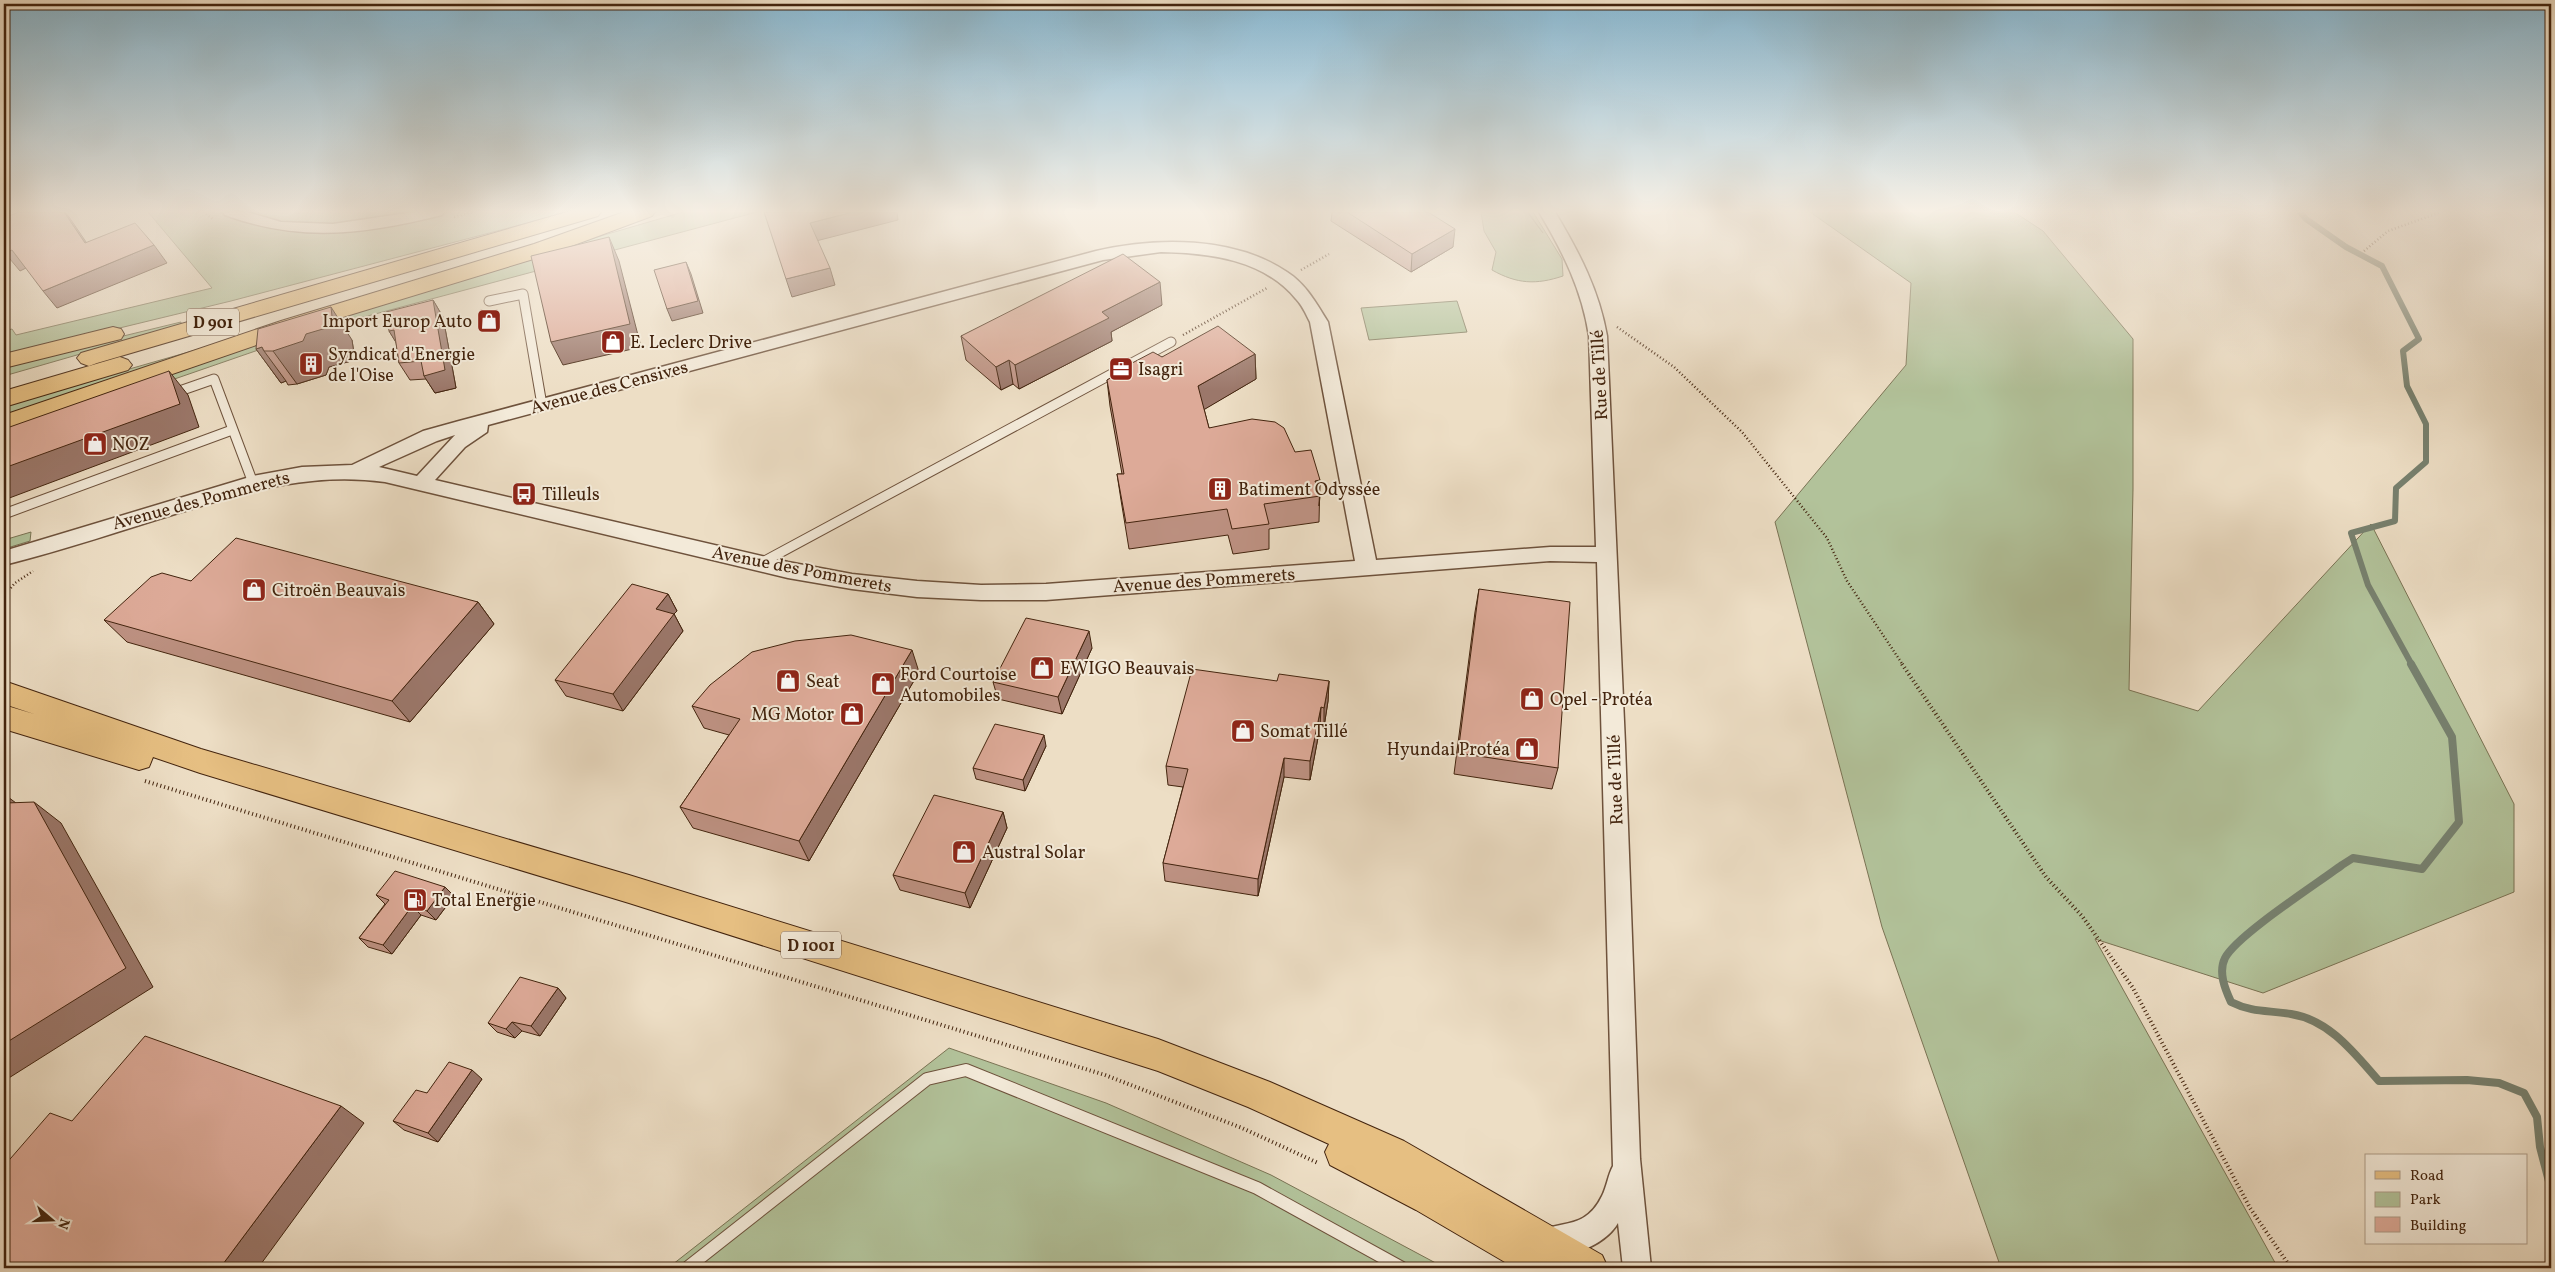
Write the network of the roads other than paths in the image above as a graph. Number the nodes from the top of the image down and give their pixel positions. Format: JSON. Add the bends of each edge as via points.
{"nodes":[{"id":1,"x":378,"y":271,"type":"edge"},
{"id":2,"x":386,"y":271,"type":"edge"},
{"id":3,"x":442,"y":271,"type":"edge"},
{"id":4,"x":469,"y":271,"type":"edge"},
{"id":5,"x":1041,"y":271,"type":"edge"},
{"id":6,"x":1271,"y":271,"type":"edge"},
{"id":7,"x":1580,"y":271,"type":"edge"},
{"id":8,"x":489,"y":301,"type":"dead end"},
{"id":9,"x":1171,"y":342,"type":"road end"},
{"id":10,"x":4,"y":361,"type":"edge"},
{"id":11,"x":4,"y":383,"type":"edge"},
{"id":12,"x":160,"y":398,"type":"edge"},
{"id":13,"x":4,"y":400,"type":"edge"},
{"id":14,"x":542,"y":405,"type":"junction"},
{"id":15,"x":505,"y":415,"type":"junction"},
{"id":16,"x":4,"y":424,"type":"edge"},
{"id":17,"x":232,"y":430,"type":"junction"},
{"id":18,"x":357,"y":470,"type":"junction"},
{"id":19,"x":253,"y":483,"type":"junction"},
{"id":20,"x":421,"y":483,"type":"junction"},
{"id":21,"x":4,"y":514,"type":"edge"},
{"id":22,"x":73,"y":536,"type":"junction"},
{"id":23,"x":1607,"y":555,"type":"junction"},
{"id":24,"x":4,"y":558,"type":"edge"},
{"id":25,"x":759,"y":564,"type":"junction"},
{"id":26,"x":1367,"y":568,"type":"junction"},
{"id":27,"x":4,"y":570,"type":"edge"},
{"id":28,"x":4,"y":692,"type":"edge"},
{"id":29,"x":4,"y":717,"type":"edge"},
{"id":30,"x":1626,"y":1159,"type":"junction"},
{"id":31,"x":1548,"y":1255,"type":"edge"},
{"id":32,"x":687,"y":1268,"type":"edge"},
{"id":33,"x":1402,"y":1268,"type":"edge"},
{"id":34,"x":1589,"y":1268,"type":"edge"},
{"id":35,"x":1637,"y":1268,"type":"edge"}],
"edges":[{"from":1,"to":10,"type":"main road"},
{"from":2,"to":11,"type":"main road","number":"D 901"},
{"from":3,"to":13,"type":"main road","number":"D 901"},
{"from":4,"to":16,"type":"main road","via":[[289,326]]},
{"from":5,"to":14,"type":"street","name":"Avenue des Censives"},
{"from":6,"to":26,"type":"street","name":"Avenue des Censives","via":[[1304,296],[1319,322]]},
{"from":7,"to":23,"type":"street","name":"Rue de Tillé","via":[[1594,311],[1599,349]]},
{"from":8,"to":14,"type":"lane","via":[[523,294]]},
{"from":9,"to":25,"type":"lane"},
{"from":12,"to":17,"type":"lane","via":[[214,379]]},
{"from":14,"to":15,"type":"street","name":"Avenue des Censives"},
{"from":15,"to":18,"type":"street","name":"Avenue des Censives","via":[[430,436]]},
{"from":15,"to":20,"type":"street","name":"Avenue des Censives","via":[[458,442]]},
{"from":17,"to":19,"type":"lane"},
{"from":17,"to":21,"type":"lane"},
{"from":18,"to":19,"type":"street","name":"Avenue des Pommerets","via":[[314,472]]},
{"from":18,"to":20,"type":"street","name":"Avenue des Pommerets"},
{"from":19,"to":22,"type":"street","name":"Avenue des Pommerets"},
{"from":20,"to":25,"type":"street","name":"Avenue des Pommerets"},
{"from":22,"to":24,"type":"street","name":"Avenue des Pommerets"},
{"from":22,"to":27,"type":"street","name":"Avenue des Pommerets"},
{"from":23,"to":26,"type":"street","name":"Avenue des Pommerets","via":[[1550,554]]},
{"from":23,"to":30,"type":"street","name":"Rue de Tillé"},
{"from":25,"to":26,"type":"street","name":"Avenue des Pommerets","via":[[886,586],[998,593]]},
{"from":28,"to":31,"type":"main road","number":"D 1001","via":[[200,761],[629,889],[1158,1055],[1358,1138],[1436,1179]]},
{"from":29,"to":31,"type":"main road","number":"D 1001","via":[[1130,1063],[1248,1108],[1333,1146]]},
{"from":30,"to":31,"type":"street","name":"Rue de Tillé","via":[[1618,1196],[1604,1220]]},
{"from":30,"to":35,"type":"street","name":"Rue de Tillé"},
{"from":31,"to":34,"type":"main road","number":"D 1001"},
{"from":32,"to":33,"type":"lane","via":[[927,1078],[966,1070],[1257,1188]]}]}
